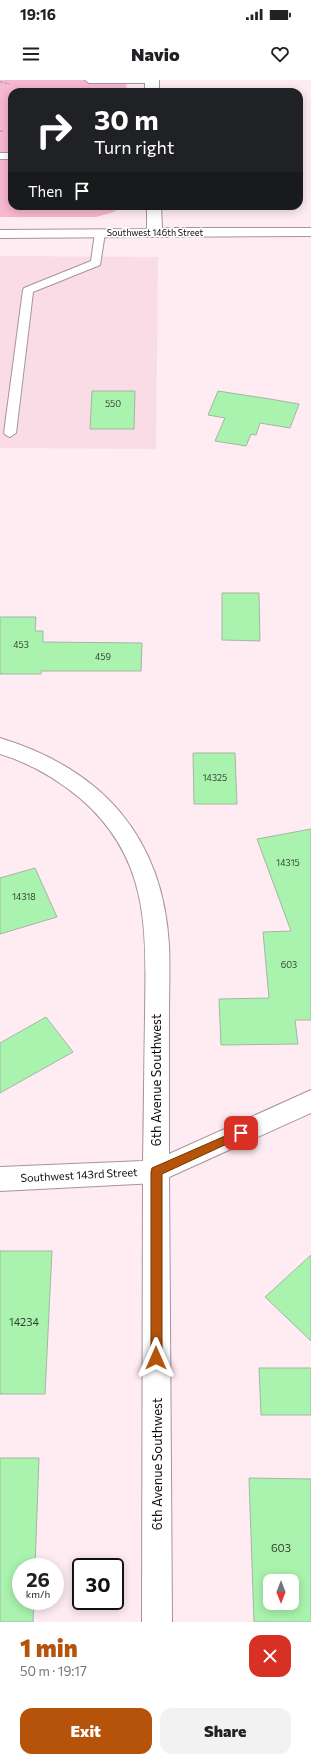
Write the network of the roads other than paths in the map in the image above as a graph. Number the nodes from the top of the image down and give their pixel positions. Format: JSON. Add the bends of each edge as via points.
{"nodes":[{"id":1,"x":89,"y":80,"type":"edge"},
{"id":2,"x":152,"y":80,"type":"edge"},
{"id":3,"x":154,"y":210,"type":"edge"},
{"id":4,"x":155,"y":232,"type":"junction"},
{"id":5,"x":311,"y":232,"type":"edge"},
{"id":6,"x":100,"y":233,"type":"junction"},
{"id":7,"x":0,"y":234,"type":"edge"},
{"id":8,"x":10,"y":433,"type":"dead end"},
{"id":9,"x":0,"y":746,"type":"edge"},
{"id":10,"x":311,"y":1101,"type":"edge"},
{"id":11,"x":156,"y":1172,"type":"junction"},
{"id":12,"x":0,"y":1179,"type":"edge"},
{"id":13,"x":157,"y":1622,"type":"edge"}],
"edges":[{"from":1,"to":2,"type":"lane"},
{"from":3,"to":4,"type":"street"},
{"from":4,"to":5,"type":"street","name":"Southwest 146th Street"},
{"from":4,"to":6,"type":"street","name":"Southwest 146th Street"},
{"from":6,"to":7,"type":"street","name":"Southwest 146th Street"},
{"from":6,"to":8,"type":"lane","via":[[96,263],[28,290]]},
{"from":9,"to":11,"type":"street","name":"6th Avenue Southwest","via":[[35,758],[76,784],[97,802],[118,826],[136,853],[147,882],[153,909],[156,945]]},
{"from":10,"to":11,"type":"street","name":"Southwest 143rd Street"},
{"from":11,"to":12,"type":"street","name":"Southwest 143rd Street"},
{"from":11,"to":13,"type":"street","name":"6th Avenue Southwest"}]}
